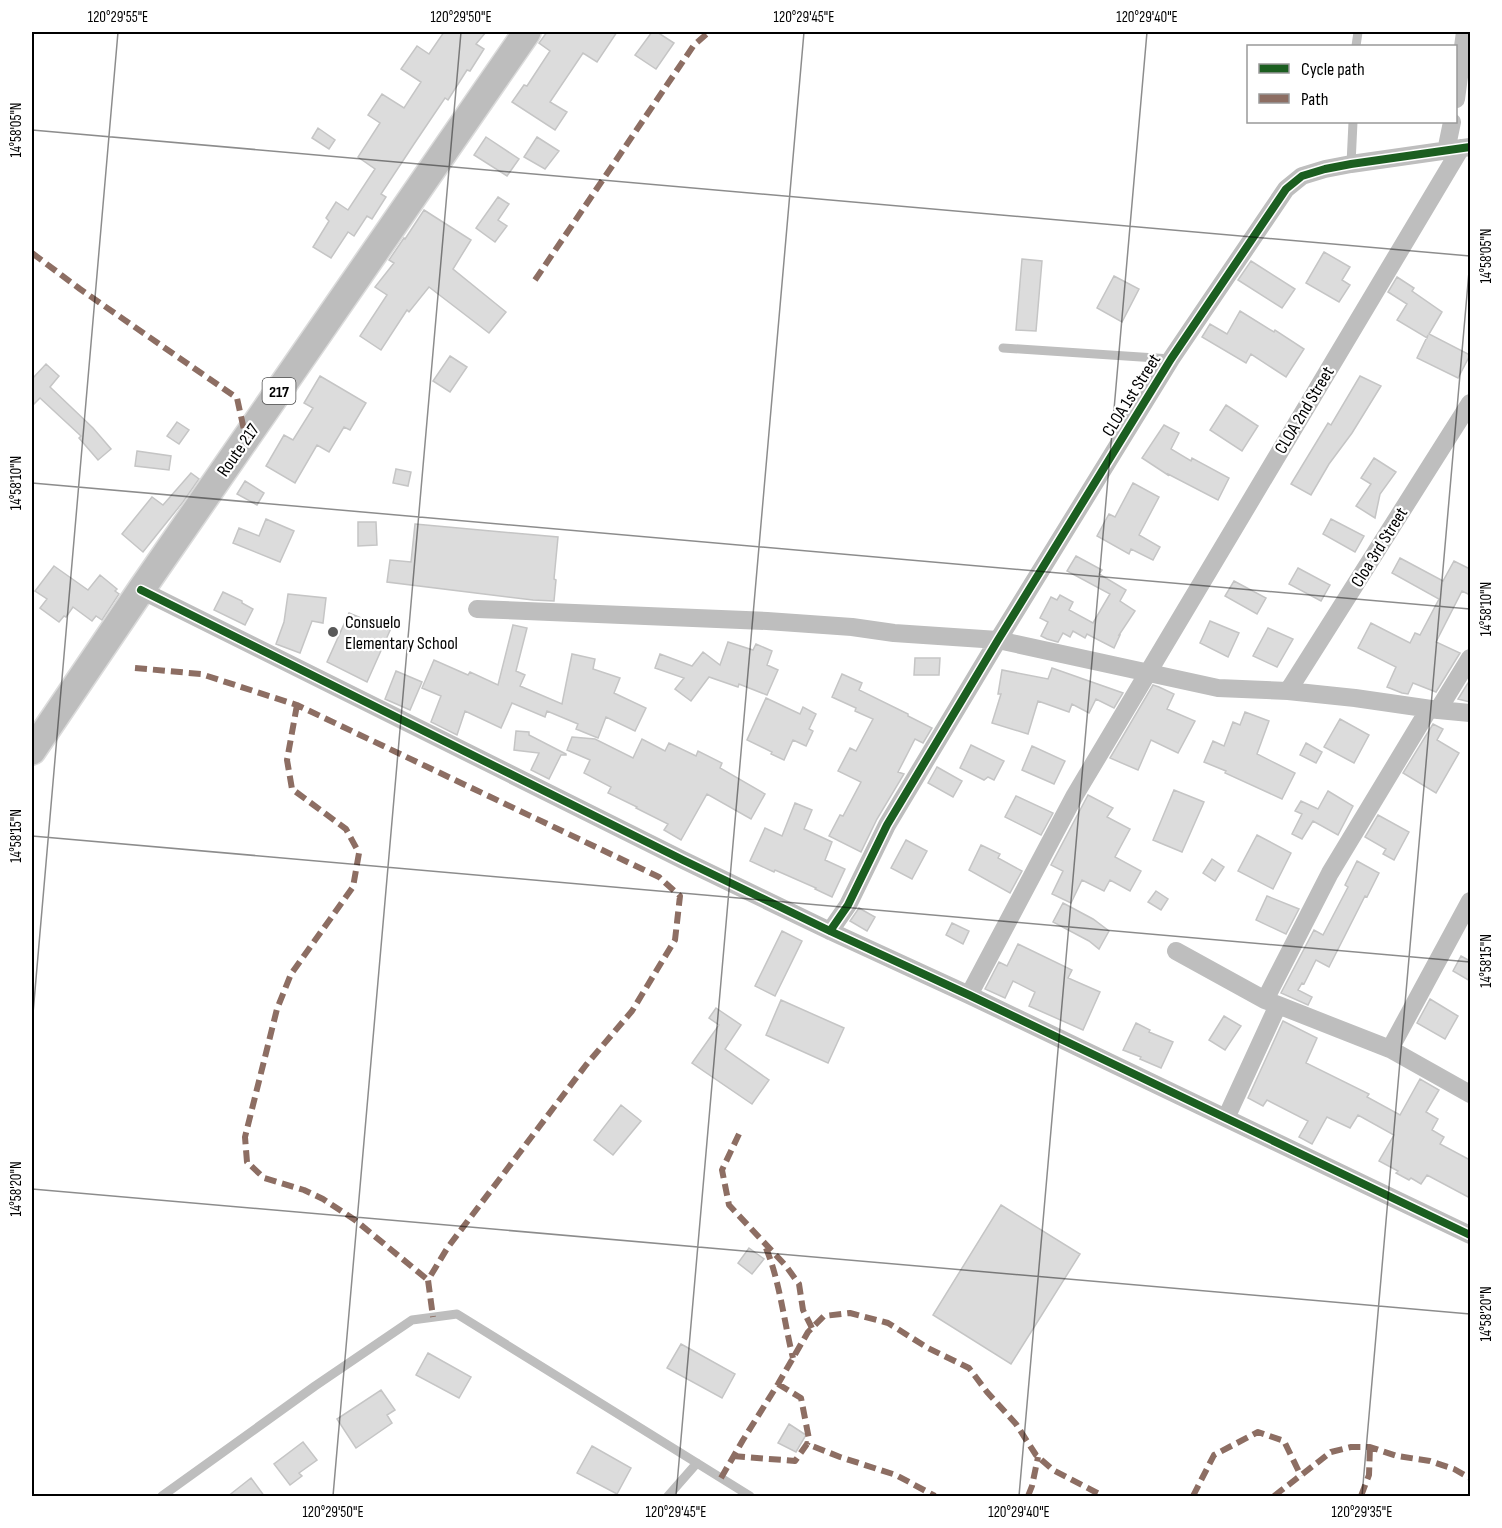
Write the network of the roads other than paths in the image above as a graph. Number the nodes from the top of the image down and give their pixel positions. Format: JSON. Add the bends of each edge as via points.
{"nodes":[{"id":1,"x":528,"y":32,"type":"edge"},
{"id":2,"x":1465,"y":32,"type":"edge"},
{"id":3,"x":1457,"y":86,"type":"edge"},
{"id":4,"x":1353,"y":123,"type":"edge"},
{"id":5,"x":1452,"y":123,"type":"edge"},
{"id":6,"x":1459,"y":148,"type":"edge"},
{"id":7,"x":1351,"y":164,"type":"junction"},
{"id":8,"x":1003,"y":348,"type":"dead end"},
{"id":9,"x":1171,"y":359,"type":"junction"},
{"id":10,"x":1470,"y":403,"type":"edge"},
{"id":11,"x":141,"y":590,"type":"junction"},
{"id":12,"x":477,"y":609,"type":"dead end"},
{"id":13,"x":998,"y":640,"type":"junction"},
{"id":14,"x":1470,"y":658,"type":"edge"},
{"id":15,"x":1148,"y":673,"type":"junction"},
{"id":16,"x":1288,"y":692,"type":"junction"},
{"id":17,"x":1433,"y":710,"type":"junction"},
{"id":18,"x":1470,"y":713,"type":"edge"},
{"id":19,"x":32,"y":751,"type":"edge"},
{"id":20,"x":1470,"y":901,"type":"edge"},
{"id":21,"x":830,"y":931,"type":"junction"},
{"id":22,"x":1176,"y":951,"type":"dead end"},
{"id":23,"x":969,"y":995,"type":"junction"},
{"id":24,"x":1272,"y":1003,"type":"junction"},
{"id":25,"x":1390,"y":1049,"type":"junction"},
{"id":26,"x":1470,"y":1094,"type":"edge"},
{"id":27,"x":1226,"y":1118,"type":"junction"},
{"id":28,"x":1470,"y":1235,"type":"edge"},
{"id":29,"x":697,"y":1463,"type":"junction"},
{"id":30,"x":162,"y":1497,"type":"edge"},
{"id":31,"x":668,"y":1497,"type":"edge"},
{"id":32,"x":750,"y":1497,"type":"edge"}],
"edges":[{"from":1,"to":11,"type":"main road","name":"Route 217","number":"217"},
{"from":2,"to":3,"type":"street"},
{"from":4,"to":7,"type":"lane"},
{"from":5,"to":6,"type":"street","name":"CLOA 2nd Street"},
{"from":6,"to":7,"type":"street"},
{"from":6,"to":15,"type":"street","name":"CLOA 2nd Street"},
{"from":7,"to":9,"type":"street","name":"CLOA 1st Street","via":[[1302,176],[1286,189]]},
{"from":8,"to":9,"type":"lane"},
{"from":9,"to":13,"type":"street","name":"CLOA 1st Street"},
{"from":10,"to":16,"type":"street","name":"Cloa 3rd Street"},
{"from":11,"to":19,"type":"main road","name":"Route 217","number":"217"},
{"from":11,"to":21,"type":"street"},
{"from":12,"to":13,"type":"street","via":[[767,621]]},
{"from":13,"to":15,"type":"street"},
{"from":13,"to":21,"type":"street","name":"CLOA 1st Street","via":[[887,825],[848,905]]},
{"from":14,"to":17,"type":"street"},
{"from":15,"to":16,"type":"street","via":[[1218,688]]},
{"from":15,"to":23,"type":"street","name":"CLOA 2nd Street","via":[[1075,795]]},
{"from":16,"to":17,"type":"street"},
{"from":17,"to":18,"type":"street"},
{"from":17,"to":24,"type":"street","via":[[1330,873]]},
{"from":20,"to":25,"type":"street"},
{"from":21,"to":23,"type":"street"},
{"from":22,"to":24,"type":"street"},
{"from":23,"to":27,"type":"street"},
{"from":24,"to":25,"type":"street"},
{"from":24,"to":27,"type":"street"},
{"from":25,"to":26,"type":"street"},
{"from":27,"to":28,"type":"street"},
{"from":29,"to":30,"type":"lane","via":[[457,1314],[412,1320]]},
{"from":29,"to":31,"type":"lane"},
{"from":29,"to":32,"type":"lane"}]}
